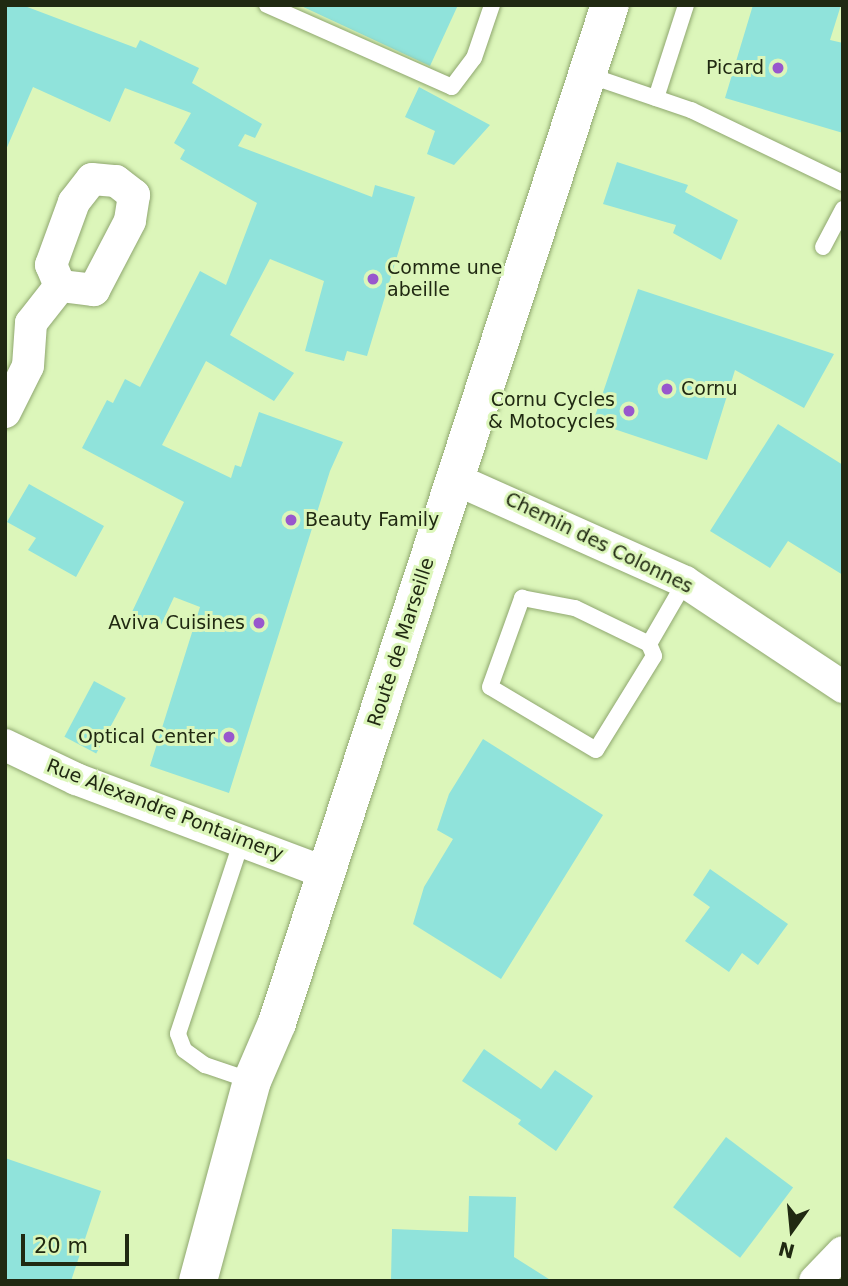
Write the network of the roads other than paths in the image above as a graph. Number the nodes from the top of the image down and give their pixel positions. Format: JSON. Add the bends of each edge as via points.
{"nodes":[{"id":1,"x":267,"y":5,"type":"edge"},
{"id":2,"x":492,"y":5,"type":"edge"},
{"id":3,"x":610,"y":5,"type":"edge"},
{"id":4,"x":686,"y":5,"type":"edge"},
{"id":5,"x":587,"y":75,"type":"junction"},
{"id":6,"x":656,"y":98,"type":"junction"},
{"id":7,"x":843,"y":183,"type":"edge"},
{"id":8,"x":843,"y":209,"type":"edge"},
{"id":9,"x":823,"y":247,"type":"dead end"},
{"id":10,"x":60,"y":286,"type":"dead end"},
{"id":11,"x":18,"y":317,"type":"edge"},
{"id":12,"x":5,"y":412,"type":"edge"},
{"id":13,"x":455,"y":479,"type":"junction"},
{"id":14,"x":685,"y":582,"type":"junction"},
{"id":15,"x":649,"y":644,"type":"junction"},
{"id":16,"x":843,"y":687,"type":"edge"},
{"id":17,"x":5,"y":745,"type":"edge"},
{"id":18,"x":242,"y":841,"type":"junction"},
{"id":19,"x":326,"y":873,"type":"junction"},
{"id":20,"x":252,"y":1081,"type":"junction"},
{"id":21,"x":843,"y":1252,"type":"edge"},
{"id":22,"x":198,"y":1281,"type":"edge"},
{"id":23,"x":815,"y":1281,"type":"edge"}],
"edges":[{"from":1,"to":2,"type":"lane","via":[[452,87],[474,58]]},
{"from":3,"to":5,"type":"main road","name":"Route de Marseille"},
{"from":4,"to":6,"type":"lane"},
{"from":5,"to":6,"type":"lane"},
{"from":5,"to":13,"type":"main road","name":"Route de Marseille"},
{"from":6,"to":7,"type":"lane","via":[[691,110]]},
{"from":8,"to":9,"type":"lane"},
{"from":10,"to":11,"type":"street"},
{"from":11,"to":12,"type":"street","via":[[28,366]]},
{"from":13,"to":14,"type":"street","name":"Chemin des Colonnes"},
{"from":13,"to":19,"type":"main road","name":"Route de Marseille"},
{"from":14,"to":15,"type":"lane"},
{"from":14,"to":16,"type":"street","name":"Chemin des Colonnes"},
{"from":15,"to":15,"type":"lane","via":[[575,607],[522,598],[489,687],[596,750],[654,656]]},
{"from":17,"to":18,"type":"street","name":"Rue Alexandre Pontaimery","via":[[76,779]]},
{"from":18,"to":19,"type":"street","name":"Rue Alexandre Pontaimery"},
{"from":18,"to":20,"type":"lane","via":[[178,1034],[184,1050],[205,1065]]},
{"from":19,"to":20,"type":"main road","name":"Route de Marseille","via":[[277,1023]]},
{"from":20,"to":22,"type":"main road","name":"Route de Marseille"},
{"from":21,"to":23,"type":"street"}]}
